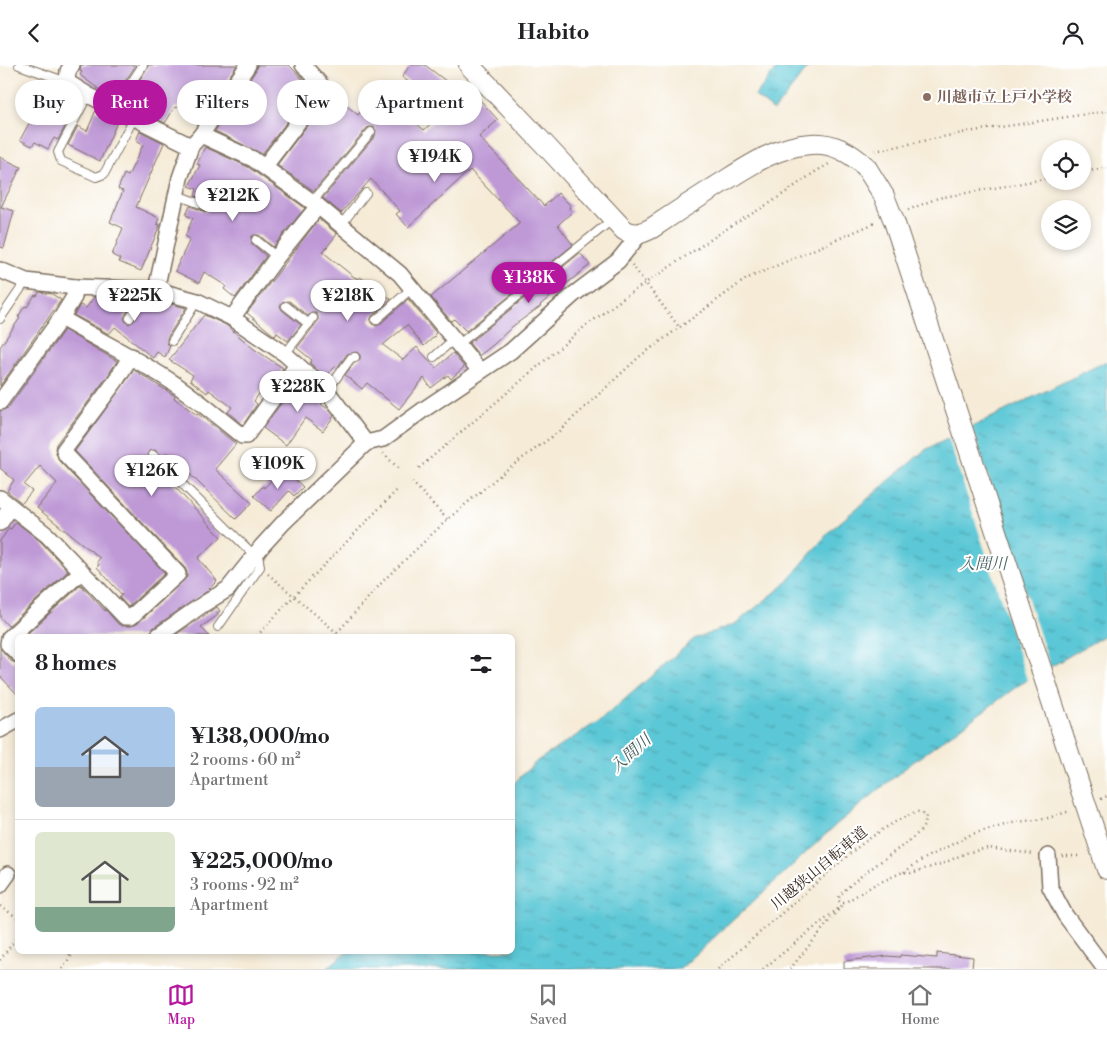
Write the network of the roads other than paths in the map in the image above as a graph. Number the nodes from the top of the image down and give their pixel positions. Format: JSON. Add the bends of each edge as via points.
{"nodes":[{"id":1,"x":19,"y":65,"type":"edge"},
{"id":2,"x":72,"y":65,"type":"edge"},
{"id":3,"x":143,"y":65,"type":"edge"},
{"id":4,"x":248,"y":65,"type":"edge"},
{"id":5,"x":303,"y":65,"type":"edge"},
{"id":6,"x":469,"y":65,"type":"edge"},
{"id":7,"x":62,"y":80,"type":"edge"},
{"id":8,"x":68,"y":80,"type":"edge"},
{"id":9,"x":133,"y":80,"type":"edge"},
{"id":10,"x":83,"y":92,"type":"edge"},
{"id":11,"x":88,"y":95,"type":"junction"},
{"id":12,"x":93,"y":97,"type":"edge"},
{"id":13,"x":130,"y":125,"type":"edge"},
{"id":14,"x":155,"y":125,"type":"edge"},
{"id":15,"x":371,"y":132,"type":"dead end"},
{"id":16,"x":196,"y":141,"type":"junction"},
{"id":17,"x":265,"y":167,"type":"junction"},
{"id":18,"x":366,"y":193,"type":"dead end"},
{"id":19,"x":177,"y":195,"type":"junction"},
{"id":20,"x":315,"y":203,"type":"junction"},
{"id":21,"x":206,"y":206,"type":"dead end"},
{"id":22,"x":612,"y":219,"type":"junction"},
{"id":23,"x":341,"y":225,"type":"junction"},
{"id":24,"x":639,"y":235,"type":"junction"},
{"id":25,"x":256,"y":240,"type":"dead end"},
{"id":26,"x":277,"y":257,"type":"junction"},
{"id":27,"x":0,"y":270,"type":"edge"},
{"id":28,"x":26,"y":281,"type":"junction"},
{"id":29,"x":75,"y":287,"type":"junction"},
{"id":30,"x":412,"y":288,"type":"junction"},
{"id":31,"x":152,"y":290,"type":"junction"},
{"id":32,"x":197,"y":301,"type":"junction"},
{"id":33,"x":286,"y":306,"type":"dead end"},
{"id":34,"x":61,"y":318,"type":"junction"},
{"id":35,"x":130,"y":318,"type":"dead end"},
{"id":36,"x":232,"y":318,"type":"junction"},
{"id":37,"x":0,"y":319,"type":"edge"},
{"id":38,"x":376,"y":320,"type":"dead end"},
{"id":39,"x":172,"y":341,"type":"dead end"},
{"id":40,"x":457,"y":341,"type":"junction"},
{"id":41,"x":286,"y":354,"type":"junction"},
{"id":42,"x":131,"y":356,"type":"junction"},
{"id":43,"x":355,"y":357,"type":"dead end"},
{"id":44,"x":434,"y":357,"type":"dead end"},
{"id":45,"x":296,"y":365,"type":"junction"},
{"id":46,"x":480,"y":371,"type":"junction"},
{"id":47,"x":326,"y":391,"type":"junction"},
{"id":48,"x":0,"y":402,"type":"edge"},
{"id":49,"x":366,"y":443,"type":"junction"},
{"id":50,"x":153,"y":455,"type":"dead end"},
{"id":51,"x":6,"y":503,"type":"edge"},
{"id":52,"x":0,"y":523,"type":"edge"},
{"id":53,"x":255,"y":555,"type":"junction"},
{"id":54,"x":81,"y":572,"type":"junction"},
{"id":55,"x":218,"y":627,"type":"dead end"},
{"id":56,"x":161,"y":634,"type":"edge"},
{"id":57,"x":15,"y":651,"type":"edge"},
{"id":58,"x":1048,"y":856,"type":"road end"},
{"id":59,"x":1107,"y":869,"type":"edge"},
{"id":60,"x":1105,"y":969,"type":"edge"}],
"edges":[{"from":1,"to":7,"type":"lane"},
{"from":2,"to":8,"type":"street"},
{"from":3,"to":9,"type":"lane"},
{"from":4,"to":16,"type":"street"},
{"from":5,"to":17,"type":"street","via":[[321,85],[320,92]]},
{"from":6,"to":22,"type":"street"},
{"from":10,"to":11,"type":"street"},
{"from":11,"to":12,"type":"street"},
{"from":11,"to":13,"type":"lane","via":[[58,152],[61,161],[96,177],[104,174]]},
{"from":14,"to":16,"type":"street"},
{"from":15,"to":20,"type":"lane"},
{"from":16,"to":17,"type":"street","via":[[243,153]]},
{"from":16,"to":19,"type":"street","via":[[180,177]]},
{"from":17,"to":20,"type":"street"},
{"from":18,"to":23,"type":"lane"},
{"from":19,"to":21,"type":"lane"},
{"from":19,"to":31,"type":"street"},
{"from":20,"to":23,"type":"street"},
{"from":20,"to":26,"type":"street"},
{"from":22,"to":24,"type":"street","via":[[632,235]]},
{"from":22,"to":40,"type":"lane"},
{"from":23,"to":30,"type":"street"},
{"from":24,"to":46,"type":"street","via":[[618,261],[573,295],[512,351]]},
{"from":24,"to":59,"type":"street","bridge":true,"via":[[742,170],[785,149],[811,143],[828,145],[870,159],[894,221]]},
{"from":25,"to":26,"type":"lane"},
{"from":26,"to":36,"type":"street"},
{"from":27,"to":28,"type":"street"},
{"from":28,"to":29,"type":"street"},
{"from":28,"to":37,"type":"lane"},
{"from":29,"to":31,"type":"street"},
{"from":29,"to":34,"type":"street","via":[[74,297]]},
{"from":30,"to":38,"type":"lane"},
{"from":30,"to":40,"type":"street"},
{"from":31,"to":32,"type":"street"},
{"from":31,"to":35,"type":"lane"},
{"from":32,"to":36,"type":"street"},
{"from":32,"to":39,"type":"lane"},
{"from":33,"to":41,"type":"lane","via":[[311,321]]},
{"from":34,"to":42,"type":"street"},
{"from":34,"to":48,"type":"street"},
{"from":36,"to":41,"type":"street"},
{"from":40,"to":44,"type":"lane"},
{"from":40,"to":46,"type":"street"},
{"from":41,"to":45,"type":"street"},
{"from":42,"to":45,"type":"street","via":[[172,382],[242,436],[246,436]]},
{"from":42,"to":54,"type":"street","via":[[64,450],[178,574],[131,617],[125,617]]},
{"from":43,"to":47,"type":"lane"},
{"from":45,"to":47,"type":"street"},
{"from":46,"to":49,"type":"street","via":[[384,439]]},
{"from":47,"to":49,"type":"street"},
{"from":49,"to":53,"type":"street","via":[[284,522]]},
{"from":50,"to":53,"type":"lane"},
{"from":51,"to":52,"type":"street"},
{"from":51,"to":54,"type":"street","via":[[47,535]]},
{"from":53,"to":55,"type":"lane","via":[[260,567]]},
{"from":53,"to":56,"type":"street","via":[[228,589]]},
{"from":54,"to":57,"type":"street","via":[[9,637],[8,643]]},
{"from":58,"to":60,"type":"street","via":[[1050,887],[1065,915]]}]}
